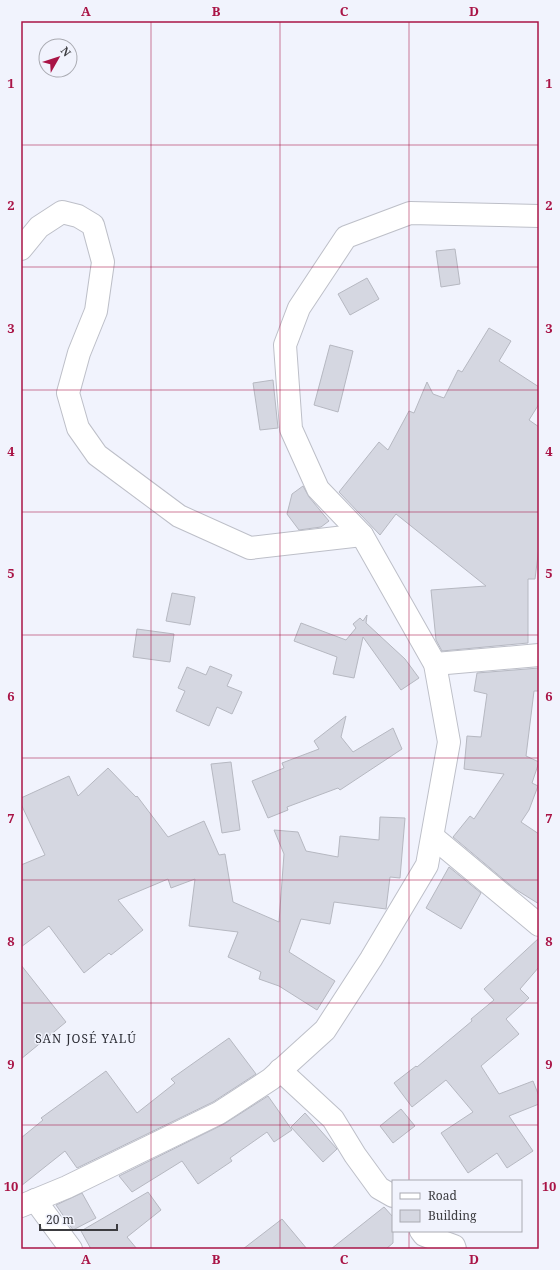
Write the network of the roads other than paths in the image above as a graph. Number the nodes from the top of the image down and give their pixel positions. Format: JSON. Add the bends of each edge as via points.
{"nodes":[{"id":1,"x":539,"y":216,"type":"edge"},
{"id":2,"x":21,"y":249,"type":"edge"},
{"id":3,"x":362,"y":535,"type":"junction"},
{"id":4,"x":539,"y":655,"type":"edge"},
{"id":5,"x":434,"y":664,"type":"junction"},
{"id":6,"x":433,"y":837,"type":"junction"},
{"id":7,"x":539,"y":925,"type":"edge"},
{"id":8,"x":280,"y":1070,"type":"junction"},
{"id":9,"x":392,"y":1195,"type":"edge"},
{"id":10,"x":28,"y":1203,"type":"edge"},
{"id":11,"x":422,"y":1232,"type":"edge"},
{"id":12,"x":71,"y":1249,"type":"edge"},
{"id":13,"x":455,"y":1249,"type":"edge"}],
"edges":[{"from":1,"to":3,"type":"street","via":[[410,213],[346,237],[299,308],[285,345],[291,429],[318,490]]},
{"from":2,"to":3,"type":"street","via":[[39,226],[62,212],[78,216],[93,225],[103,262],[96,311],[79,353],[68,393],[78,428],[97,455],[179,516],[250,548]]},
{"from":3,"to":5,"type":"street"},
{"from":4,"to":5,"type":"street"},
{"from":5,"to":6,"type":"street","via":[[449,742]]},
{"from":6,"to":7,"type":"street"},
{"from":6,"to":8,"type":"street","via":[[427,865],[371,959],[324,1030]]},
{"from":8,"to":9,"type":"street","via":[[333,1119],[379,1188]]},
{"from":8,"to":10,"type":"street","via":[[271,1079],[219,1113],[67,1187]]},
{"from":10,"to":12,"type":"street"},
{"from":11,"to":13,"type":"street","via":[[454,1246]]}]}
